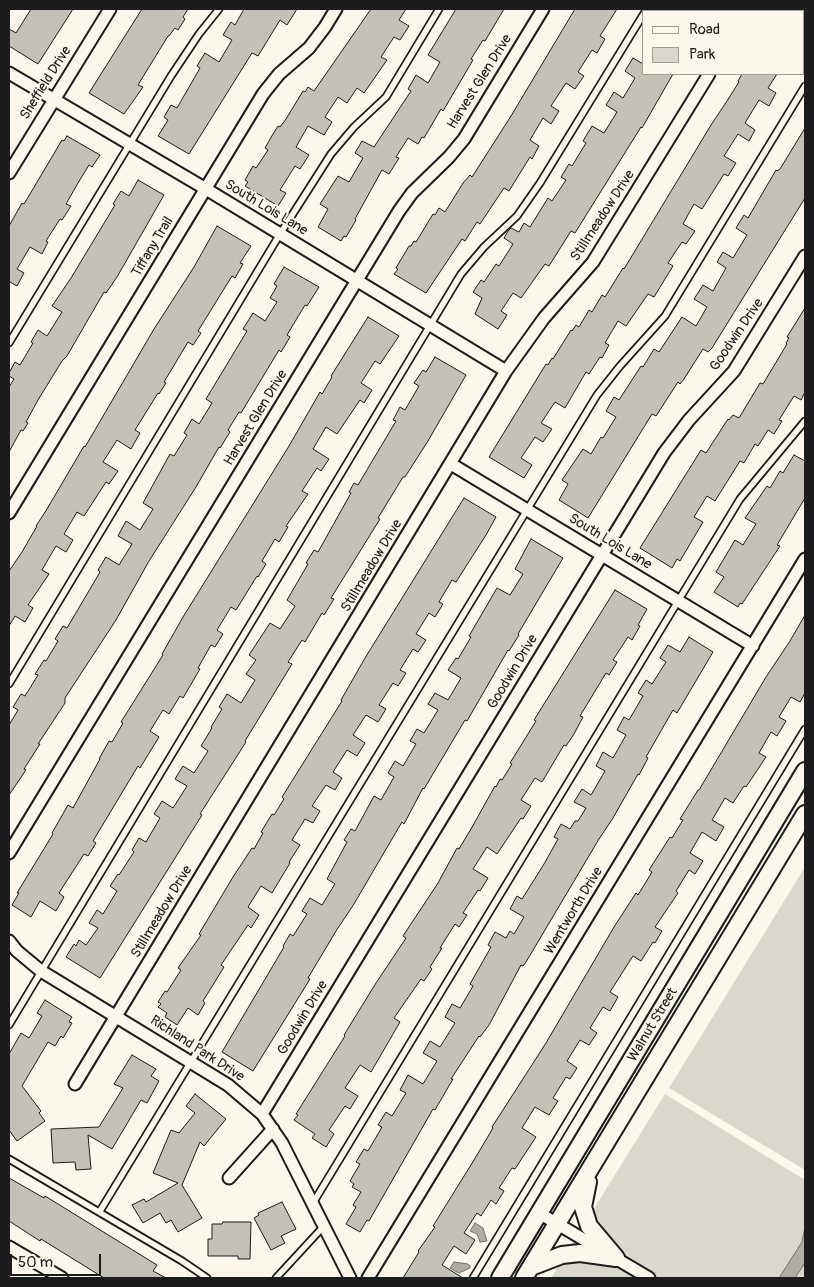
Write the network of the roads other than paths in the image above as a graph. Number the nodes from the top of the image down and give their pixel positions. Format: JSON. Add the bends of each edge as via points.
{"nodes":[{"id":1,"x":110,"y":9,"type":"edge"},
{"id":2,"x":219,"y":9,"type":"edge"},
{"id":3,"x":336,"y":9,"type":"edge"},
{"id":4,"x":439,"y":9,"type":"edge"},
{"id":5,"x":543,"y":9,"type":"edge"},
{"id":6,"x":642,"y":17,"type":"edge"},
{"id":7,"x":9,"y":73,"type":"edge"},
{"id":8,"x":708,"y":75,"type":"edge"},
{"id":9,"x":805,"y":86,"type":"edge"},
{"id":10,"x":53,"y":99,"type":"junction"},
{"id":11,"x":129,"y":144,"type":"junction"},
{"id":12,"x":9,"y":173,"type":"edge"},
{"id":13,"x":206,"y":189,"type":"junction"},
{"id":14,"x":280,"y":234,"type":"junction"},
{"id":15,"x":805,"y":256,"type":"edge"},
{"id":16,"x":356,"y":280,"type":"junction"},
{"id":17,"x":431,"y":325,"type":"junction"},
{"id":18,"x":9,"y":343,"type":"edge"},
{"id":19,"x":506,"y":371,"type":"junction"},
{"id":20,"x":805,"y":421,"type":"edge"},
{"id":21,"x":451,"y":464,"type":"junction"},
{"id":22,"x":527,"y":510,"type":"junction"},
{"id":23,"x":9,"y":513,"type":"edge"},
{"id":24,"x":602,"y":555,"type":"junction"},
{"id":25,"x":805,"y":559,"type":"edge"},
{"id":26,"x":678,"y":601,"type":"junction"},
{"id":27,"x":753,"y":646,"type":"junction"},
{"id":28,"x":9,"y":684,"type":"edge"},
{"id":29,"x":805,"y":729,"type":"edge"},
{"id":30,"x":805,"y":771,"type":"edge"},
{"id":31,"x":805,"y":814,"type":"edge"},
{"id":32,"x":9,"y":853,"type":"edge"},
{"id":33,"x":9,"y":941,"type":"edge"},
{"id":34,"x":41,"y":971,"type":"junction"},
{"id":35,"x":116,"y":1016,"type":"junction"},
{"id":36,"x":9,"y":1025,"type":"edge"},
{"id":37,"x":192,"y":1062,"type":"junction"},
{"id":38,"x":75,"y":1084,"type":"dead end"},
{"id":39,"x":262,"y":1114,"type":"junction"},
{"id":40,"x":273,"y":1129,"type":"junction"},
{"id":41,"x":9,"y":1159,"type":"edge"},
{"id":42,"x":590,"y":1170,"type":"junction"},
{"id":43,"x":229,"y":1178,"type":"dead end"},
{"id":44,"x":312,"y":1204,"type":"junction"},
{"id":45,"x":100,"y":1212,"type":"junction"},
{"id":46,"x":539,"y":1213,"type":"junction"},
{"id":47,"x":558,"y":1223,"type":"junction"},
{"id":48,"x":324,"y":1226,"type":"junction"},
{"id":49,"x":9,"y":1247,"type":"edge"},
{"id":50,"x":616,"y":1258,"type":"junction"},
{"id":51,"x":528,"y":1273,"type":"edge"},
{"id":52,"x":45,"y":1274,"type":"edge"},
{"id":53,"x":62,"y":1278,"type":"edge"},
{"id":54,"x":207,"y":1278,"type":"edge"},
{"id":55,"x":276,"y":1278,"type":"edge"},
{"id":56,"x":350,"y":1278,"type":"edge"},
{"id":57,"x":368,"y":1278,"type":"edge"},
{"id":58,"x":473,"y":1278,"type":"edge"},
{"id":59,"x":500,"y":1278,"type":"edge"},
{"id":60,"x":649,"y":1278,"type":"edge"}],
"edges":[{"from":1,"to":10,"type":"street","name":"Sheffield Drive"},
{"from":2,"to":11,"type":"lane","via":[[170,76]]},
{"from":3,"to":13,"type":"street","name":"Tiffany Trail","via":[[309,48],[279,74],[264,94]]},
{"from":4,"to":14,"type":"lane","via":[[386,97],[331,154]]},
{"from":5,"to":16,"type":"street","name":"Harvest Glen Drive","via":[[464,138],[408,199]]},
{"from":6,"to":17,"type":"lane","via":[[540,184],[517,216],[461,274]]},
{"from":7,"to":10,"type":"street","name":"South Lois Lane"},
{"from":8,"to":19,"type":"street","name":"Stillmeadow Drive","via":[[593,262],[544,318]]},
{"from":9,"to":22,"type":"lane","via":[[665,316],[597,395]]},
{"from":10,"to":11,"type":"street","name":"South Lois Lane"},
{"from":10,"to":12,"type":"street","name":"Sheffield Drive"},
{"from":11,"to":13,"type":"street","name":"South Lois Lane"},
{"from":11,"to":18,"type":"lane"},
{"from":13,"to":14,"type":"street","name":"South Lois Lane"},
{"from":13,"to":23,"type":"street","name":"Tiffany Trail"},
{"from":14,"to":16,"type":"street","name":"South Lois Lane"},
{"from":14,"to":28,"type":"lane"},
{"from":15,"to":24,"type":"street","name":"Goodwin Drive","via":[[745,356],[664,453]]},
{"from":16,"to":17,"type":"street","name":"South Lois Lane"},
{"from":16,"to":32,"type":"street","name":"Harvest Glen Drive"},
{"from":17,"to":19,"type":"street","name":"South Lois Lane"},
{"from":17,"to":34,"type":"lane"},
{"from":19,"to":21,"type":"street","name":"Stillmeadow Drive"},
{"from":20,"to":26,"type":"lane","via":[[740,499]]},
{"from":21,"to":22,"type":"street","name":"South Lois Lane"},
{"from":21,"to":35,"type":"street","name":"Stillmeadow Drive"},
{"from":22,"to":24,"type":"street","name":"South Lois Lane"},
{"from":22,"to":37,"type":"lane"},
{"from":24,"to":26,"type":"street","name":"South Lois Lane"},
{"from":24,"to":39,"type":"street","name":"Goodwin Drive"},
{"from":25,"to":27,"type":"street","name":"Wentworth Drive"},
{"from":26,"to":27,"type":"street","name":"South Lois Lane"},
{"from":26,"to":44,"type":"lane"},
{"from":27,"to":57,"type":"street","name":"Wentworth Drive"},
{"from":29,"to":58,"type":"lane"},
{"from":30,"to":46,"type":"main road","name":"Walnut Street"},
{"from":31,"to":42,"type":"main road","name":"Walnut Street"},
{"from":33,"to":34,"type":"street","name":"Richland Park Drive"},
{"from":34,"to":35,"type":"street","name":"Richland Park Drive"},
{"from":34,"to":36,"type":"lane"},
{"from":35,"to":37,"type":"street","name":"Richland Park Drive"},
{"from":35,"to":38,"type":"street","name":"Stillmeadow Drive"},
{"from":37,"to":39,"type":"street","name":"Richland Park Drive","via":[[228,1085]]},
{"from":37,"to":45,"type":"lane"},
{"from":39,"to":40,"type":"street","name":"Richland Park Drive"},
{"from":40,"to":43,"type":"street"},
{"from":40,"to":44,"type":"street","name":"Richland Park Drive"},
{"from":41,"to":45,"type":"lane"},
{"from":42,"to":47,"type":"main road","name":"Walnut Street"},
{"from":42,"to":50,"type":"main road","via":[[583,1207],[589,1226]]},
{"from":44,"to":48,"type":"street","name":"Richland Park Drive"},
{"from":45,"to":54,"type":"lane"},
{"from":46,"to":47,"type":"street"},
{"from":46,"to":59,"type":"main road","name":"Walnut Street"},
{"from":47,"to":50,"type":"street"},
{"from":47,"to":51,"type":"main road","name":"Walnut Street"},
{"from":48,"to":55,"type":"lane"},
{"from":48,"to":56,"type":"street","name":"Richland Park Drive"},
{"from":49,"to":52,"type":"street"},
{"from":50,"to":51,"type":"main road","via":[[580,1253],[562,1255]]},
{"from":50,"to":60,"type":"street"},
{"from":52,"to":53,"type":"street"}]}
